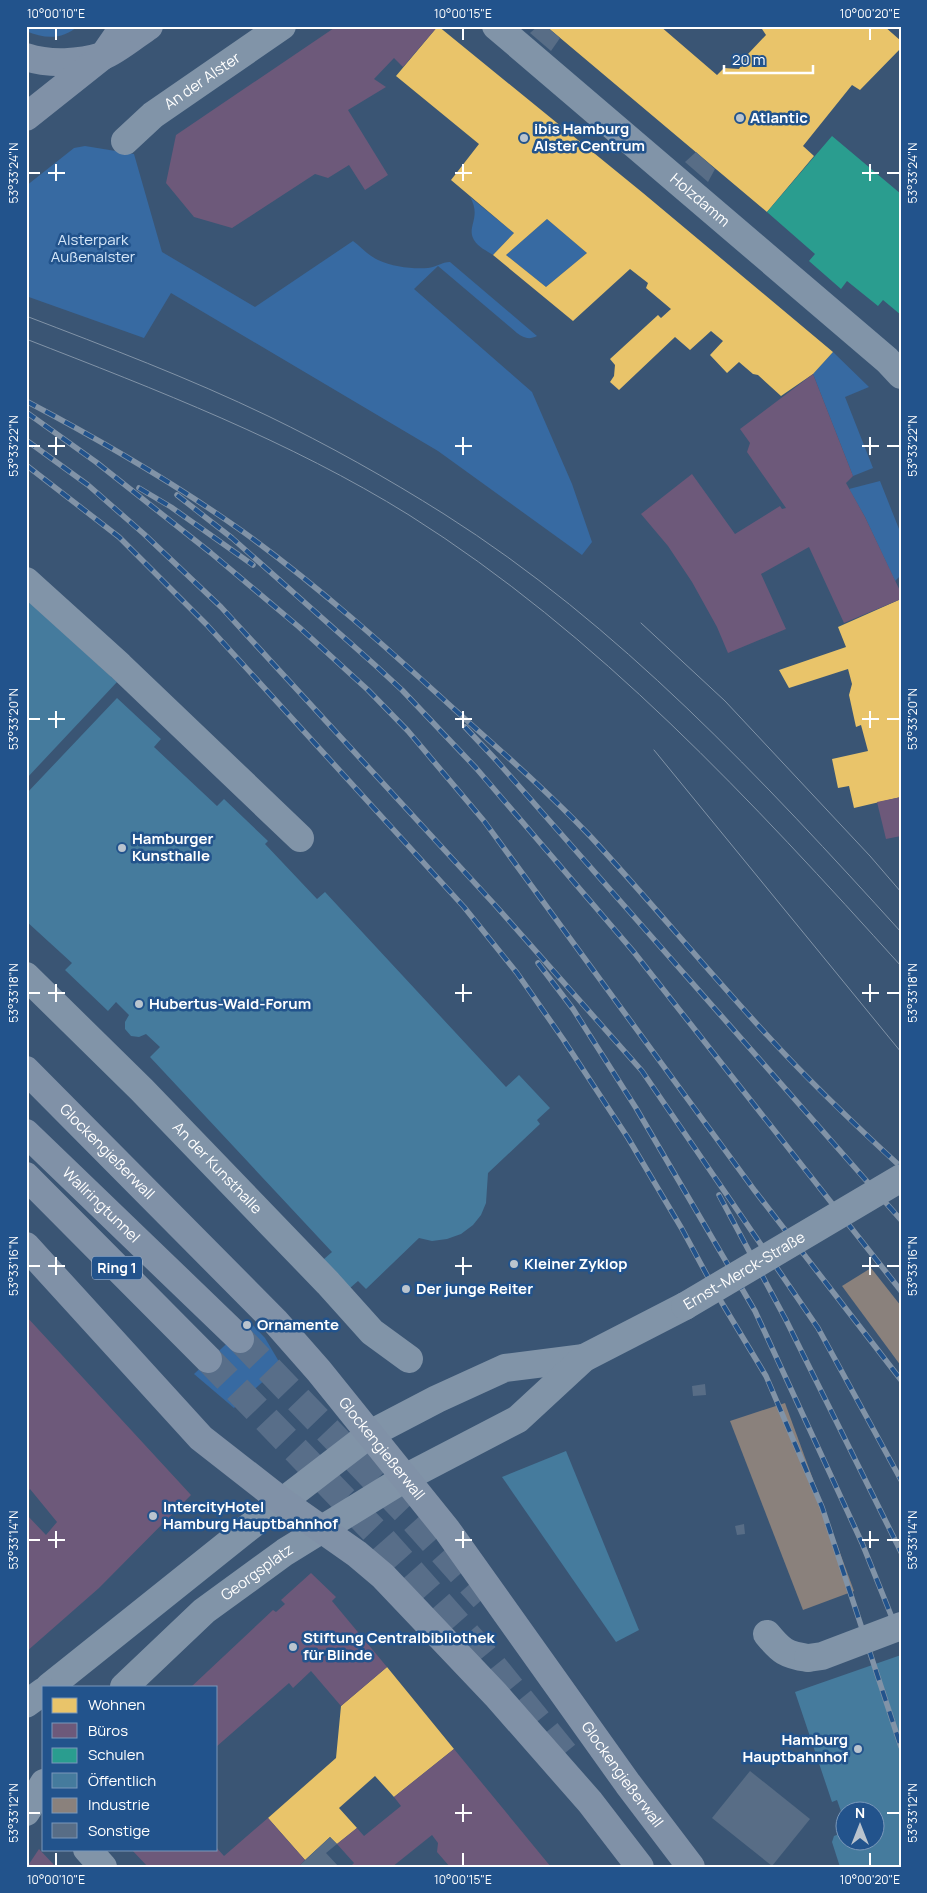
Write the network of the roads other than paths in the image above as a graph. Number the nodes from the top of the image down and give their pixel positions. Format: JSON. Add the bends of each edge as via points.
{"nodes":[{"id":1,"x":124,"y":26,"type":"edge"},
{"id":2,"x":149,"y":26,"type":"edge"},
{"id":3,"x":282,"y":26,"type":"edge"},
{"id":4,"x":496,"y":26,"type":"edge"},
{"id":5,"x":104,"y":56,"type":"junction"},
{"id":6,"x":26,"y":57,"type":"edge"},
{"id":7,"x":26,"y":117,"type":"edge"},
{"id":8,"x":125,"y":141,"type":"dead end"},
{"id":9,"x":901,"y":375,"type":"edge"},
{"id":10,"x":26,"y":581,"type":"edge"},
{"id":11,"x":300,"y":838,"type":"dead end"},
{"id":12,"x":26,"y":976,"type":"edge"},
{"id":13,"x":26,"y":1070,"type":"edge"},
{"id":14,"x":26,"y":1133,"type":"edge"},
{"id":15,"x":26,"y":1176,"type":"edge"},
{"id":16,"x":901,"y":1178,"type":"edge"},
{"id":17,"x":26,"y":1246,"type":"edge"},
{"id":18,"x":240,"y":1339,"type":"tunnel mouth"},
{"id":19,"x":584,"y":1358,"type":"junction"},
{"id":20,"x":208,"y":1360,"type":"tunnel mouth"},
{"id":21,"x":409,"y":1360,"type":"dead end"},
{"id":22,"x":370,"y":1434,"type":"junction"},
{"id":23,"x":405,"y":1478,"type":"junction"},
{"id":24,"x":283,"y":1502,"type":"junction"},
{"id":25,"x":322,"y":1528,"type":"junction"},
{"id":26,"x":901,"y":1626,"type":"edge"},
{"id":27,"x":767,"y":1634,"type":"dead end"},
{"id":28,"x":50,"y":1686,"type":"edge"},
{"id":29,"x":125,"y":1686,"type":"edge"},
{"id":30,"x":42,"y":1692,"type":"edge"},
{"id":31,"x":26,"y":1704,"type":"edge"},
{"id":32,"x":88,"y":1850,"type":"edge"},
{"id":33,"x":103,"y":1867,"type":"edge"},
{"id":34,"x":640,"y":1867,"type":"edge"},
{"id":35,"x":691,"y":1867,"type":"edge"}],
"edges":[{"from":1,"to":5,"type":"main road"},
{"from":2,"to":5,"type":"main road"},
{"from":3,"to":8,"type":"street","name":"An der Alster","via":[[153,115]]},
{"from":4,"to":9,"type":"street","name":"Holzdamm"},
{"from":5,"to":6,"type":"main road","via":[[70,62]]},
{"from":5,"to":7,"type":"main road"},
{"from":10,"to":11,"type":"street"},
{"from":12,"to":21,"type":"street","name":"An der Kunsthalle","via":[[142,1090],[372,1332]]},
{"from":13,"to":22,"type":"main road","name":"Glockengießerwall","via":[[275,1321]]},
{"from":14,"to":18,"type":"main road","name":"Wallringtunnel","number":"Ring 1"},
{"from":15,"to":20,"type":"main road","number":"Ring 1"},
{"from":16,"to":19,"type":"street","name":"Ernst-Merck-Straße","bridge":true,"via":[[685,1306]]},
{"from":17,"to":24,"type":"main road","via":[[201,1438]]},
{"from":19,"to":22,"type":"street","name":"Ernst-Merck-Straße","via":[[505,1368]]},
{"from":19,"to":23,"type":"street","name":"Ernst-Merck-Straße","via":[[518,1419]]},
{"from":22,"to":23,"type":"main road","name":"Glockengießerwall"},
{"from":22,"to":24,"type":"street","name":"Ernst-Merck-Straße"},
{"from":23,"to":25,"type":"street","name":"Georgsplatz"},
{"from":23,"to":35,"type":"main road","name":"Glockengießerwall","via":[[447,1530]]},
{"from":24,"to":25,"type":"main road"},
{"from":24,"to":28,"type":"street"},
{"from":25,"to":29,"type":"street","name":"Georgsplatz","via":[[204,1611]]},
{"from":25,"to":34,"type":"main road","via":[[383,1576],[496,1694],[590,1802]]},
{"from":26,"to":27,"type":"street","bridge":true,"via":[[822,1656],[808,1658],[792,1656],[780,1649]]},
{"from":30,"to":31,"type":"street"},
{"from":32,"to":33,"type":"street"}]}
